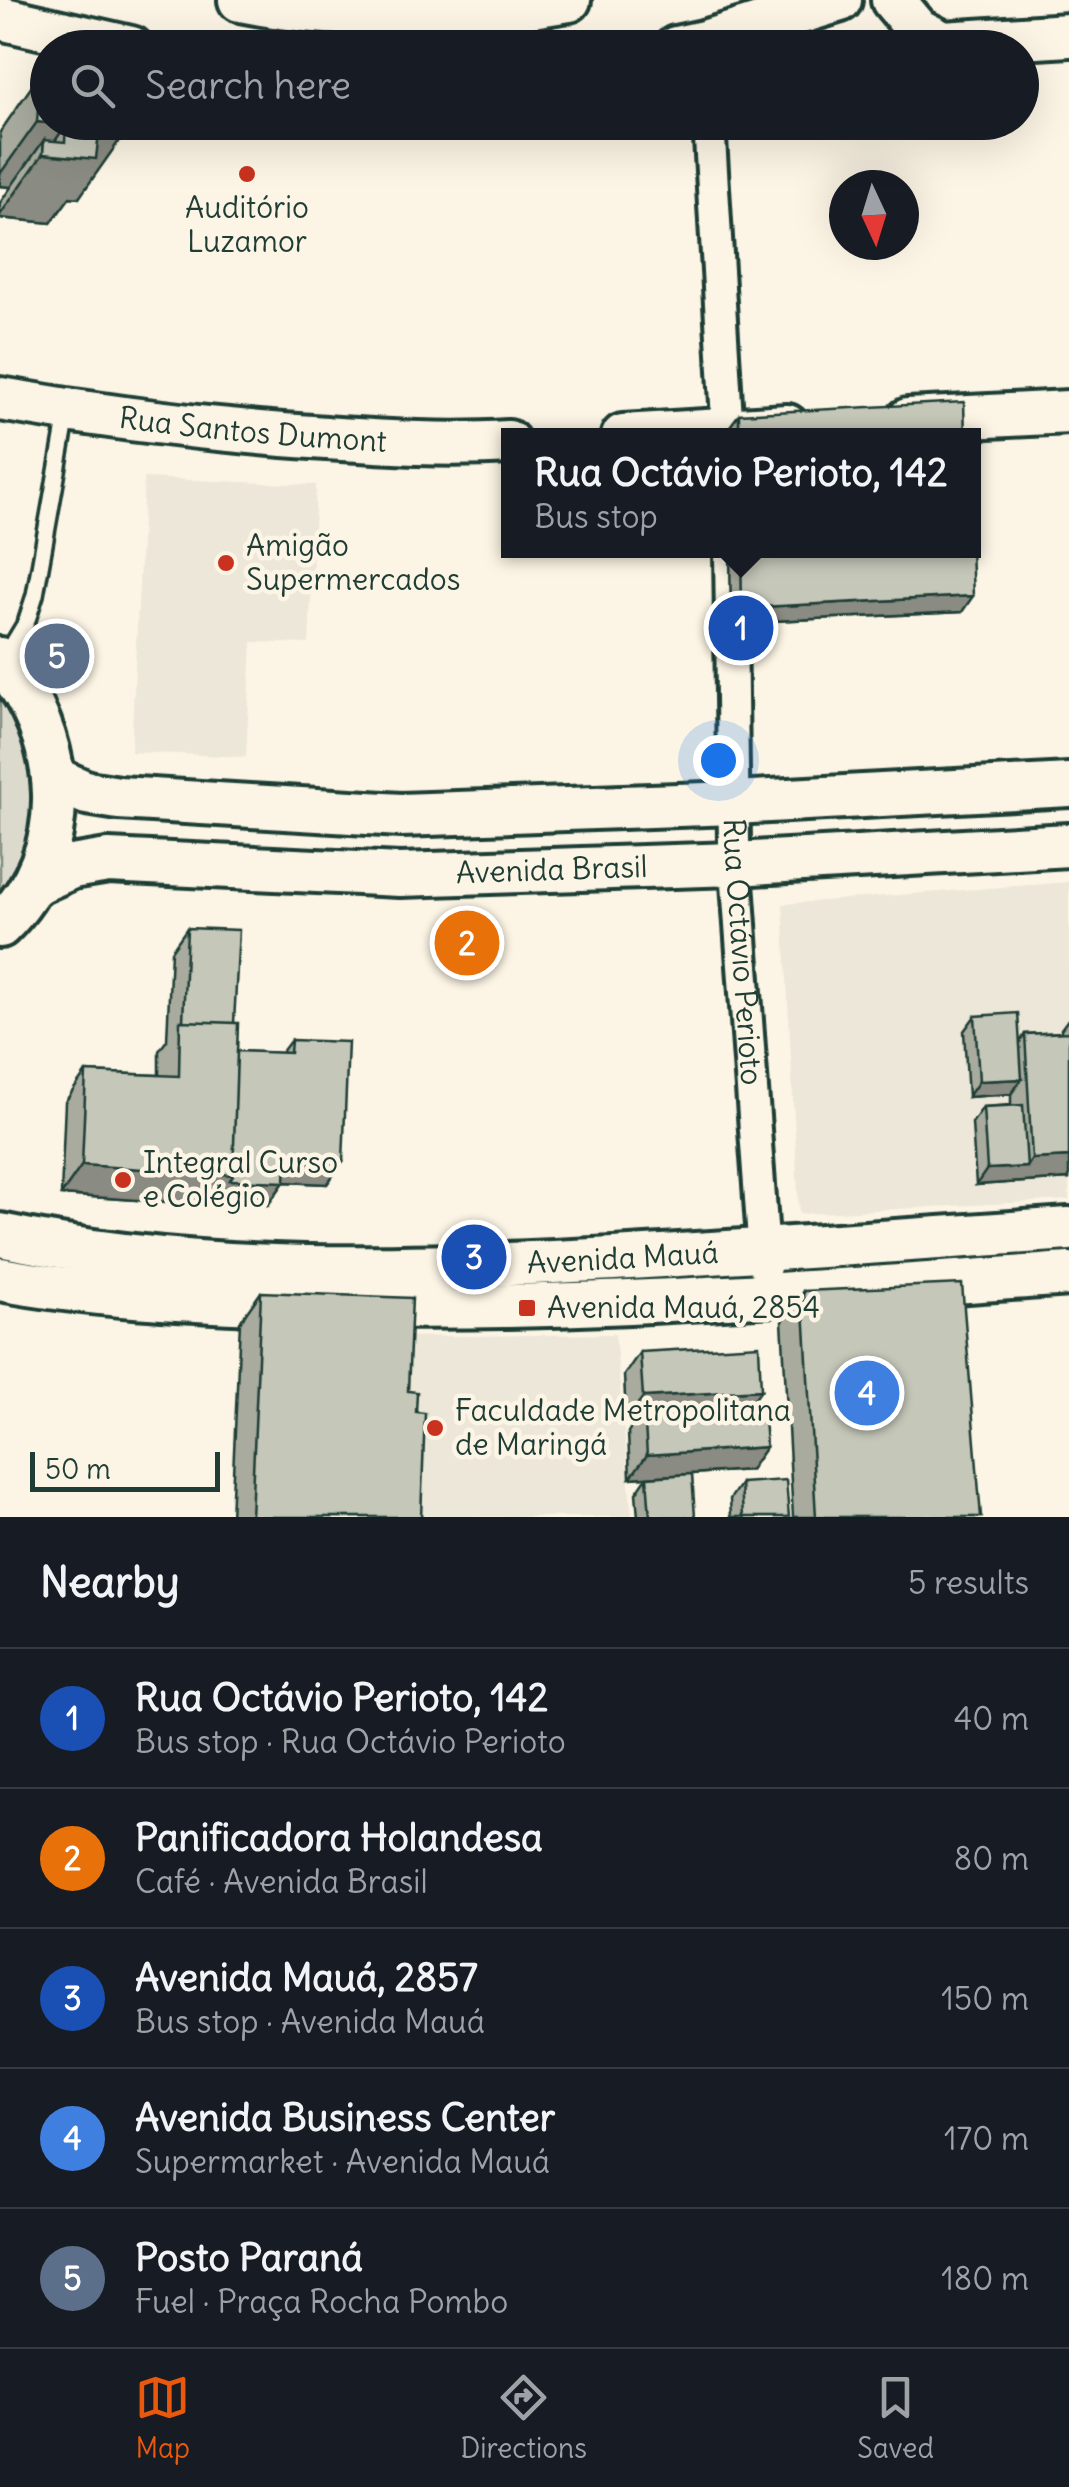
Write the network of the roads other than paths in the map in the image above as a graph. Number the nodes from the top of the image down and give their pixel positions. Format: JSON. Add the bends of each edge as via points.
{"nodes":[{"id":1,"x":240,"y":0,"type":"edge"},
{"id":2,"x":569,"y":0,"type":"edge"},
{"id":3,"x":840,"y":0,"type":"edge"},
{"id":4,"x":892,"y":0,"type":"edge"},
{"id":5,"x":0,"y":18,"type":"edge"},
{"id":6,"x":52,"y":30,"type":"edge"},
{"id":7,"x":745,"y":30,"type":"edge"},
{"id":8,"x":918,"y":30,"type":"edge"},
{"id":9,"x":1069,"y":35,"type":"edge"},
{"id":10,"x":1039,"y":37,"type":"edge"},
{"id":11,"x":711,"y":140,"type":"edge"},
{"id":12,"x":0,"y":399,"type":"edge"},
{"id":13,"x":68,"y":411,"type":"junction"},
{"id":14,"x":1069,"y":412,"type":"edge"},
{"id":15,"x":878,"y":422,"type":"edge"},
{"id":16,"x":822,"y":424,"type":"edge"},
{"id":17,"x":728,"y":428,"type":"edge"},
{"id":18,"x":775,"y":428,"type":"edge"},
{"id":19,"x":501,"y":442,"type":"edge"},
{"id":20,"x":730,"y":558,"type":"edge"},
{"id":21,"x":1,"y":660,"type":"edge"},
{"id":22,"x":53,"y":778,"type":"junction"},
{"id":23,"x":1069,"y":784,"type":"edge"},
{"id":24,"x":734,"y":804,"type":"junction"},
{"id":25,"x":1069,"y":845,"type":"edge"},
{"id":26,"x":736,"y":864,"type":"junction"},
{"id":27,"x":36,"y":882,"type":"junction"},
{"id":28,"x":0,"y":926,"type":"edge"},
{"id":29,"x":1069,"y":1229,"type":"edge"},
{"id":30,"x":0,"y":1236,"type":"edge"},
{"id":31,"x":765,"y":1250,"type":"junction"},
{"id":32,"x":1069,"y":1274,"type":"edge"},
{"id":33,"x":0,"y":1279,"type":"edge"},
{"id":34,"x":461,"y":1287,"type":"junction"},
{"id":35,"x":766,"y":1295,"type":"junction"}],
"edges":[{"from":1,"to":2,"type":"main road","via":[[383,15]]},
{"from":3,"to":7,"type":"main road"},
{"from":4,"to":8,"type":"main road"},
{"from":5,"to":6,"type":"main road"},
{"from":9,"to":10,"type":"main road"},
{"from":11,"to":17,"type":"street"},
{"from":12,"to":13,"type":"main road","name":"Rua Santos Dumont"},
{"from":13,"to":19,"type":"main road","name":"Rua Santos Dumont","via":[[238,433],[449,446]]},
{"from":13,"to":21,"type":"lane","via":[[35,595],[26,623]]},
{"from":14,"to":15,"type":"main road"},
{"from":16,"to":18,"type":"main road"},
{"from":20,"to":24,"type":"street","name":"Rua Octávio Perioto"},
{"from":21,"to":22,"type":"main road","via":[[38,715]]},
{"from":22,"to":24,"type":"main road","name":"Avenida Brasil","via":[[119,798],[401,815]]},
{"from":22,"to":27,"type":"main road","via":[[52,832]]},
{"from":23,"to":24,"type":"main road","name":"Avenida Brasil"},
{"from":24,"to":26,"type":"street","name":"Rua Octávio Perioto"},
{"from":25,"to":26,"type":"main road","name":"Avenida Brasil"},
{"from":26,"to":27,"type":"main road","name":"Avenida Brasil","via":[[400,875],[108,861]]},
{"from":26,"to":31,"type":"street","name":"Rua Octávio Perioto"},
{"from":27,"to":28,"type":"main road"},
{"from":29,"to":31,"type":"main road","name":"Avenida Mauá"},
{"from":30,"to":34,"type":"main road","name":"Avenida Mauá","via":[[201,1261],[358,1268]]},
{"from":31,"to":34,"type":"main road","name":"Avenida Mauá"},
{"from":31,"to":35,"type":"street","name":"Rua Octávio Perioto"},
{"from":32,"to":35,"type":"main road","name":"Avenida Mauá","via":[[845,1297]]},
{"from":33,"to":34,"type":"main road","name":"Avenida Mauá","via":[[214,1302],[372,1308]]},
{"from":34,"to":35,"type":"main road","name":"Avenida Mauá"}]}
